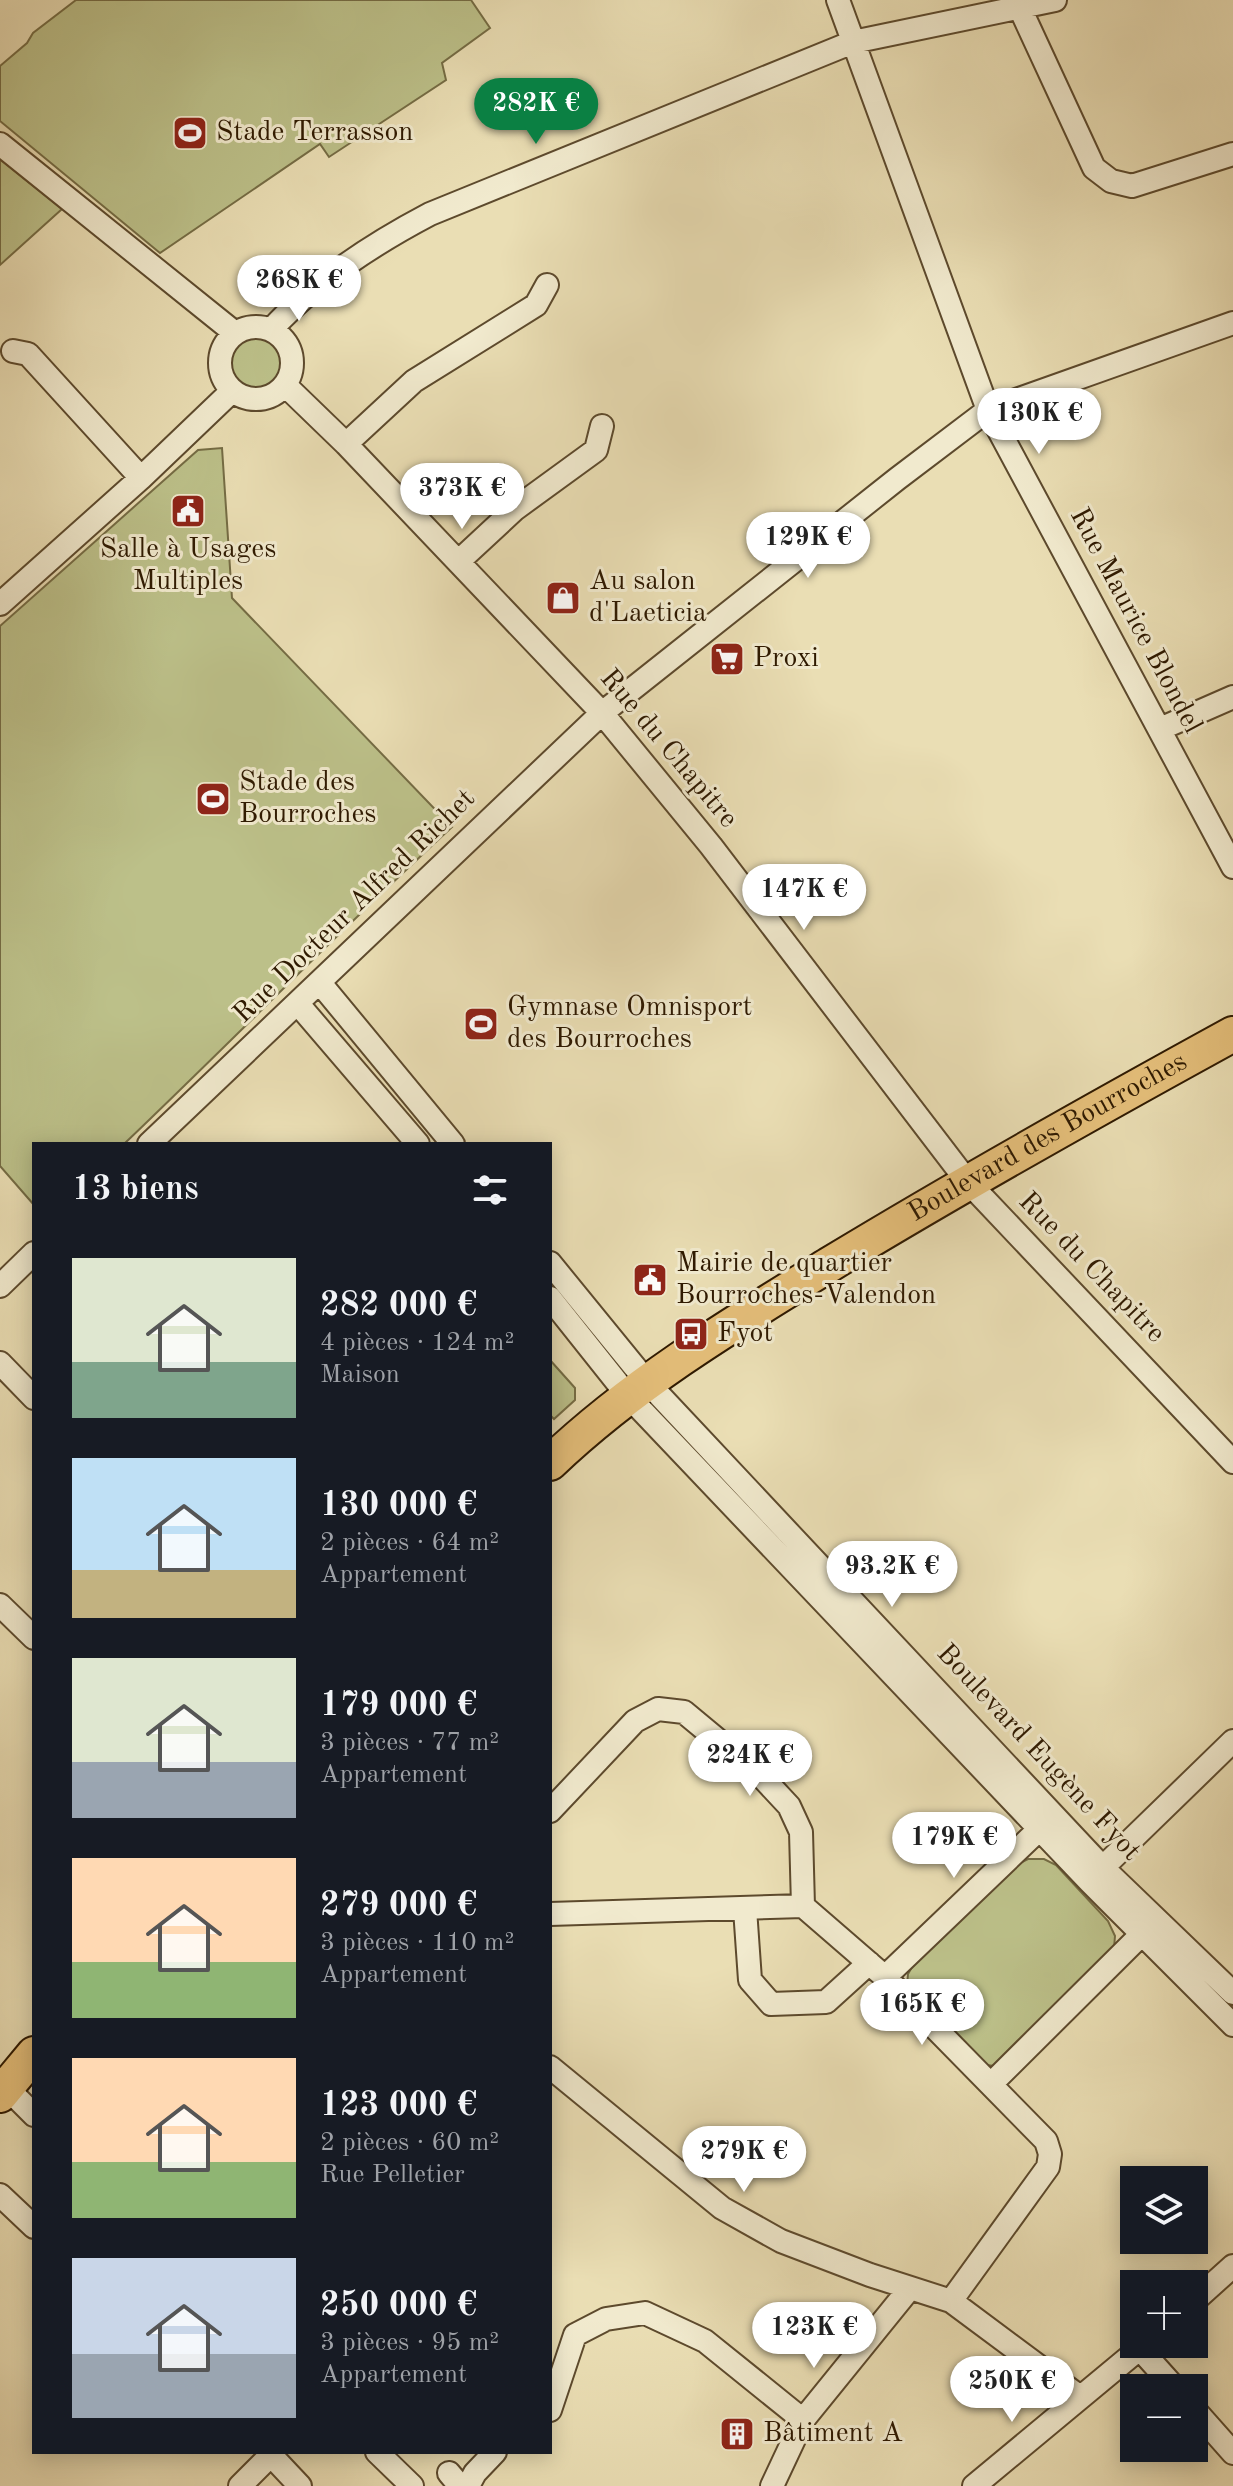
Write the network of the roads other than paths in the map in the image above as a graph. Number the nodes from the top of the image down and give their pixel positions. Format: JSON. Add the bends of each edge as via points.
{"nodes":[{"id":1,"x":838,"y":0,"type":"edge"},
{"id":2,"x":1055,"y":0,"type":"edge"},
{"id":3,"x":1019,"y":6,"type":"junction"},
{"id":4,"x":853,"y":42,"type":"junction"},
{"id":5,"x":0,"y":144,"type":"edge"},
{"id":6,"x":1233,"y":154,"type":"edge"},
{"id":7,"x":547,"y":285,"type":"dead end"},
{"id":8,"x":1233,"y":323,"type":"edge"},
{"id":9,"x":271,"y":330,"type":"junction"},
{"id":10,"x":235,"y":333,"type":"junction"},
{"id":11,"x":13,"y":351,"type":"dead end"},
{"id":12,"x":285,"y":385,"type":"junction"},
{"id":13,"x":232,"y":391,"type":"junction"},
{"id":14,"x":988,"y":410,"type":"junction"},
{"id":15,"x":602,"y":426,"type":"dead end"},
{"id":16,"x":346,"y":444,"type":"junction"},
{"id":17,"x":141,"y":478,"type":"junction"},
{"id":18,"x":459,"y":561,"type":"junction"},
{"id":19,"x":5,"y":591,"type":"edge"},
{"id":20,"x":1233,"y":697,"type":"edge"},
{"id":21,"x":602,"y":713,"type":"junction"},
{"id":22,"x":1160,"y":729,"type":"junction"},
{"id":23,"x":1233,"y":867,"type":"edge"},
{"id":24,"x":320,"y":983,"type":"junction"},
{"id":25,"x":298,"y":1004,"type":"junction"},
{"id":26,"x":1233,"y":1034,"type":"edge"},
{"id":27,"x":151,"y":1142,"type":"edge"},
{"id":28,"x":416,"y":1142,"type":"edge"},
{"id":29,"x":451,"y":1142,"type":"edge"},
{"id":30,"x":967,"y":1181,"type":"junction"},
{"id":31,"x":32,"y":1255,"type":"edge"},
{"id":32,"x":552,"y":1266,"type":"edge"},
{"id":33,"x":0,"y":1286,"type":"edge"},
{"id":34,"x":552,"y":1300,"type":"edge"},
{"id":35,"x":0,"y":1363,"type":"edge"},
{"id":36,"x":637,"y":1389,"type":"junction"},
{"id":37,"x":32,"y":1396,"type":"edge"},
{"id":38,"x":552,"y":1461,"type":"edge"},
{"id":39,"x":1233,"y":1462,"type":"edge"},
{"id":40,"x":0,"y":1605,"type":"edge"},
{"id":41,"x":32,"y":1636,"type":"edge"},
{"id":42,"x":1233,"y":1741,"type":"edge"},
{"id":43,"x":552,"y":1809,"type":"edge"},
{"id":44,"x":1047,"y":1822,"type":"junction"},
{"id":45,"x":1096,"y":1875,"type":"junction"},
{"id":46,"x":803,"y":1906,"type":"junction"},
{"id":47,"x":745,"y":1909,"type":"junction"},
{"id":48,"x":552,"y":1914,"type":"edge"},
{"id":49,"x":1149,"y":1926,"type":"junction"},
{"id":50,"x":877,"y":1970,"type":"junction"},
{"id":51,"x":1233,"y":1993,"type":"edge"},
{"id":52,"x":1233,"y":2025,"type":"edge"},
{"id":53,"x":32,"y":2056,"type":"edge"},
{"id":54,"x":552,"y":2069,"type":"edge"},
{"id":55,"x":991,"y":2084,"type":"junction"},
{"id":56,"x":3,"y":2091,"type":"edge"},
{"id":57,"x":32,"y":2113,"type":"edge"},
{"id":58,"x":0,"y":2195,"type":"edge"},
{"id":59,"x":32,"y":2225,"type":"edge"},
{"id":60,"x":1233,"y":2266,"type":"edge"},
{"id":61,"x":910,"y":2288,"type":"junction"},
{"id":62,"x":1208,"y":2288,"type":"edge"},
{"id":63,"x":951,"y":2301,"type":"junction"},
{"id":64,"x":1127,"y":2358,"type":"edge"},
{"id":65,"x":1151,"y":2358,"type":"edge"},
{"id":66,"x":1164,"y":2374,"type":"edge"},
{"id":67,"x":1080,"y":2397,"type":"junction"},
{"id":68,"x":552,"y":2404,"type":"edge"},
{"id":69,"x":803,"y":2420,"type":"junction"},
{"id":70,"x":1208,"y":2425,"type":"edge"},
{"id":71,"x":1233,"y":2453,"type":"edge"},
{"id":72,"x":268,"y":2454,"type":"edge"},
{"id":73,"x":270,"y":2454,"type":"edge"},
{"id":74,"x":379,"y":2454,"type":"edge"},
{"id":75,"x":493,"y":2454,"type":"edge"},
{"id":76,"x":984,"y":2483,"type":"edge"},
{"id":77,"x":240,"y":2486,"type":"edge"},
{"id":78,"x":300,"y":2486,"type":"edge"},
{"id":79,"x":412,"y":2486,"type":"edge"},
{"id":80,"x":468,"y":2486,"type":"edge"},
{"id":81,"x":772,"y":2486,"type":"edge"}],
"edges":[{"from":1,"to":4,"type":"street","name":"Rue Maurice Blondel"},
{"from":2,"to":3,"type":"street"},
{"from":3,"to":4,"type":"street"},
{"from":3,"to":6,"type":"street","via":[[1094,168],[1111,181],[1132,186]]},
{"from":4,"to":9,"type":"street","via":[[430,214],[377,242]]},
{"from":4,"to":14,"type":"street","name":"Rue Maurice Blondel"},
{"from":5,"to":10,"type":"street"},
{"from":7,"to":16,"type":"street","via":[[536,305],[414,381]]},
{"from":8,"to":14,"type":"street","name":"Rue Docteur Alfred Richet"},
{"from":9,"to":10,"type":"street","via":[[246,328]]},
{"from":9,"to":12,"type":"street","via":[[291,354]]},
{"from":10,"to":13,"type":"street","via":[[219,362]]},
{"from":11,"to":17,"type":"street","via":[[28,354]]},
{"from":12,"to":13,"type":"street","via":[[255,400]]},
{"from":12,"to":16,"type":"street","name":"Rue du Chapitre"},
{"from":13,"to":17,"type":"street"},
{"from":14,"to":21,"type":"street","name":"Rue Docteur Alfred Richet"},
{"from":14,"to":22,"type":"street","name":"Rue Maurice Blondel"},
{"from":15,"to":18,"type":"street","via":[[596,450],[515,509]]},
{"from":16,"to":18,"type":"street","name":"Rue du Chapitre"},
{"from":17,"to":19,"type":"street"},
{"from":18,"to":21,"type":"street","name":"Rue du Chapitre"},
{"from":20,"to":22,"type":"street"},
{"from":21,"to":24,"type":"street","name":"Rue Docteur Alfred Richet"},
{"from":21,"to":30,"type":"street","name":"Rue du Chapitre","via":[[711,846]]},
{"from":22,"to":23,"type":"street","name":"Rue Maurice Blondel"},
{"from":24,"to":25,"type":"street","name":"Rue Docteur Alfred Richet"},
{"from":24,"to":29,"type":"street"},
{"from":25,"to":27,"type":"street","name":"Rue Docteur Alfred Richet"},
{"from":25,"to":28,"type":"street"},
{"from":26,"to":30,"type":"main road","name":"Boulevard des Bourroches"},
{"from":30,"to":36,"type":"main road","name":"Boulevard des Bourroches"},
{"from":30,"to":39,"type":"street","name":"Rue du Chapitre"},
{"from":31,"to":33,"type":"street"},
{"from":32,"to":36,"type":"street","name":"Boulevard Eugène Fyot"},
{"from":34,"to":36,"type":"street","name":"Boulevard Eugène Fyot"},
{"from":35,"to":37,"type":"street"},
{"from":36,"to":38,"type":"main road","name":"Boulevard des Bourroches"},
{"from":36,"to":44,"type":"street","name":"Boulevard Eugène Fyot"},
{"from":40,"to":41,"type":"street"},
{"from":42,"to":45,"type":"street"},
{"from":43,"to":46,"type":"street","via":[[635,1721],[658,1709],[684,1712],[789,1806],[801,1832]]},
{"from":44,"to":45,"type":"street","name":"Boulevard Eugène Fyot"},
{"from":44,"to":50,"type":"street"},
{"from":45,"to":49,"type":"street","name":"Boulevard Eugène Fyot"},
{"from":46,"to":47,"type":"street"},
{"from":46,"to":50,"type":"street"},
{"from":47,"to":48,"type":"street"},
{"from":47,"to":50,"type":"street","via":[[750,1980],[771,2004],[826,2002]]},
{"from":49,"to":51,"type":"street","name":"Boulevard Eugène Fyot"},
{"from":49,"to":52,"type":"street","name":"Boulevard Eugène Fyot"},
{"from":49,"to":55,"type":"street"},
{"from":50,"to":55,"type":"street"},
{"from":53,"to":56,"type":"main road"},
{"from":54,"to":61,"type":"street","via":[[722,2208],[781,2241]]},
{"from":55,"to":63,"type":"street","via":[[1046,2141],[1048,2167]]},
{"from":56,"to":57,"type":"street"},
{"from":58,"to":59,"type":"street"},
{"from":60,"to":62,"type":"street"},
{"from":61,"to":63,"type":"street"},
{"from":61,"to":69,"type":"street"},
{"from":63,"to":67,"type":"street"},
{"from":64,"to":67,"type":"street"},
{"from":65,"to":66,"type":"street"},
{"from":67,"to":76,"type":"street"},
{"from":68,"to":69,"type":"street","via":[[575,2335],[606,2319],[645,2313],[705,2341]]},
{"from":69,"to":81,"type":"street"},
{"from":70,"to":71,"type":"street"},
{"from":72,"to":77,"type":"street"},
{"from":73,"to":78,"type":"street"},
{"from":74,"to":79,"type":"street"},
{"from":75,"to":80,"type":"street"}]}
